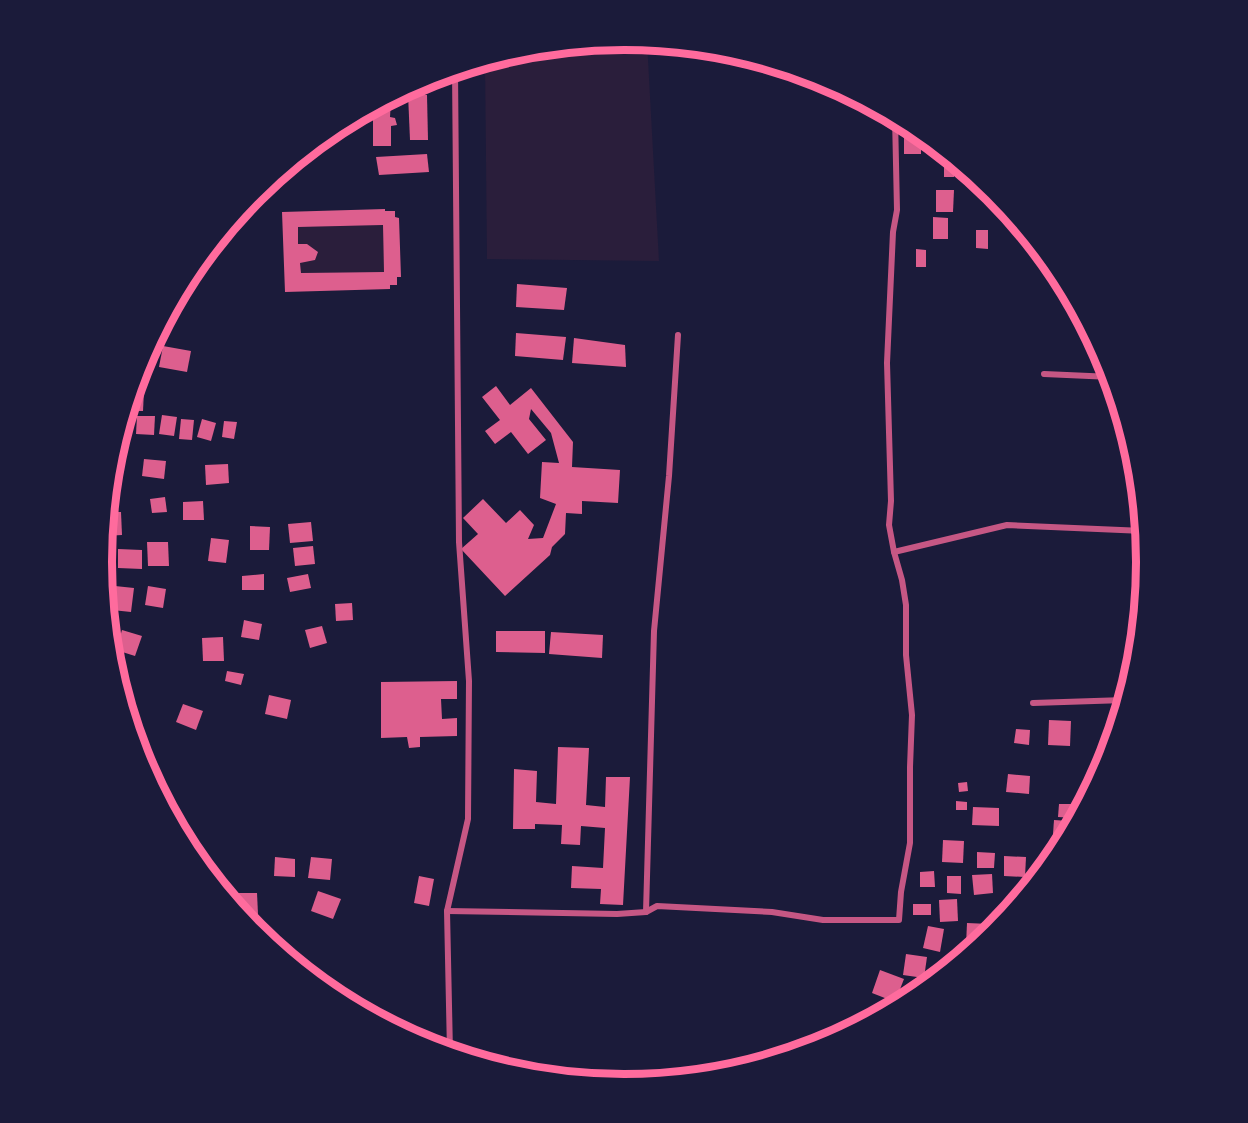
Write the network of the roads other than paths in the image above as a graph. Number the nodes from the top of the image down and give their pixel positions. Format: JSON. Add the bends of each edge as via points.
{"nodes":[{"id":1,"x":455,"y":78,"type":"edge"},
{"id":2,"x":895,"y":128,"type":"edge"},
{"id":3,"x":678,"y":335,"type":"dead end"},
{"id":4,"x":1044,"y":374,"type":"dead end"},
{"id":5,"x":1101,"y":377,"type":"edge"},
{"id":6,"x":1135,"y":531,"type":"edge"},
{"id":7,"x":894,"y":552,"type":"junction"},
{"id":8,"x":1117,"y":700,"type":"edge"},
{"id":9,"x":1033,"y":703,"type":"dead end"},
{"id":10,"x":447,"y":911,"type":"junction"},
{"id":11,"x":646,"y":912,"type":"junction"},
{"id":12,"x":450,"y":1043,"type":"edge"}],
"edges":[{"from":1,"to":10,"type":"street","via":[[459,542],[469,681],[468,819]]},
{"from":2,"to":7,"type":"street","via":[[897,210],[887,363],[889,525]]},
{"from":3,"to":11,"type":"street","via":[[654,631]]},
{"from":4,"to":5,"type":"street"},
{"from":6,"to":7,"type":"street","via":[[1007,525]]},
{"from":7,"to":11,"type":"street","via":[[906,605],[912,715],[910,843],[899,920],[834,920],[772,912],[657,906]]},
{"from":8,"to":9,"type":"street"},
{"from":10,"to":11,"type":"street"},
{"from":10,"to":12,"type":"street"}]}
